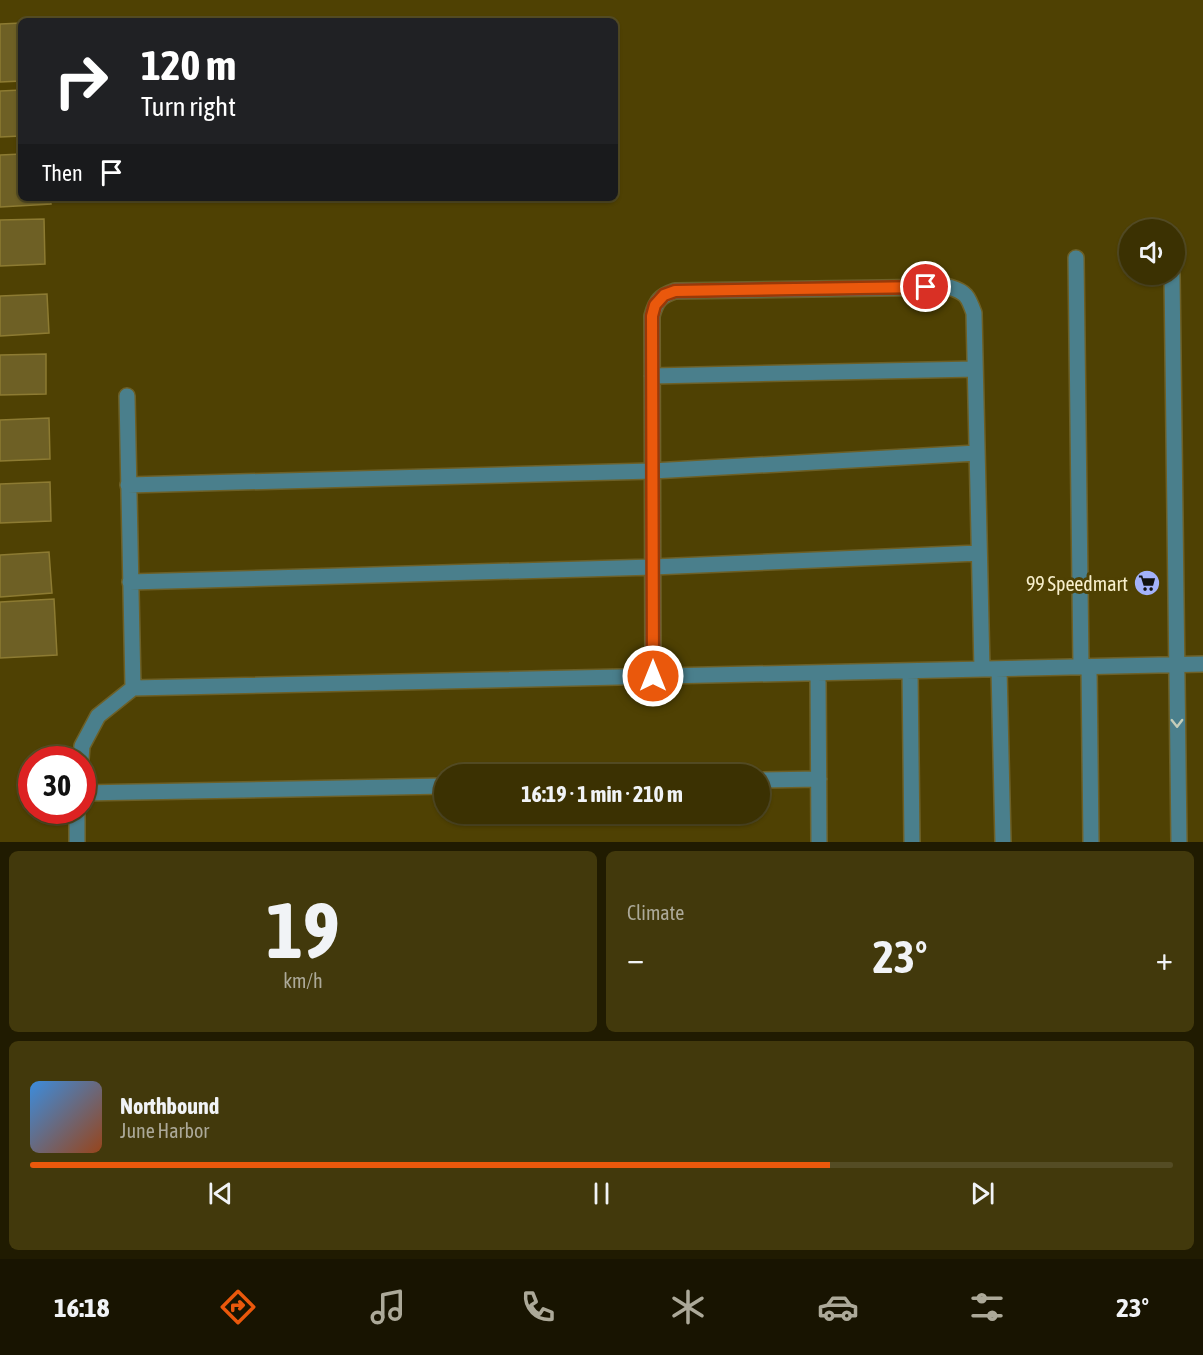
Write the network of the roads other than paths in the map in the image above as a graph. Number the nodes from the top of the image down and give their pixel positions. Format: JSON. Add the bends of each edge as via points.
{"nodes":[{"id":1,"x":1076,"y":258,"type":"dead end"},
{"id":2,"x":1172,"y":285,"type":"edge"},
{"id":3,"x":975,"y":369,"type":"junction"},
{"id":4,"x":652,"y":376,"type":"junction"},
{"id":5,"x":127,"y":396,"type":"dead end"},
{"id":6,"x":977,"y":453,"type":"junction"},
{"id":7,"x":652,"y":471,"type":"junction"},
{"id":8,"x":128,"y":485,"type":"junction"},
{"id":9,"x":979,"y":553,"type":"junction"},
{"id":10,"x":652,"y":567,"type":"junction"},
{"id":11,"x":130,"y":582,"type":"junction"},
{"id":12,"x":1203,"y":664,"type":"edge"},
{"id":13,"x":1177,"y":665,"type":"junction"},
{"id":14,"x":1085,"y":667,"type":"junction"},
{"id":15,"x":982,"y":669,"type":"junction"},
{"id":16,"x":999,"y":669,"type":"junction"},
{"id":17,"x":910,"y":671,"type":"junction"},
{"id":18,"x":818,"y":673,"type":"junction"},
{"id":19,"x":653,"y":676,"type":"junction"},
{"id":20,"x":133,"y":688,"type":"junction"},
{"id":21,"x":82,"y":746,"type":"edge"},
{"id":22,"x":819,"y":779,"type":"junction"},
{"id":23,"x":770,"y":780,"type":"edge"},
{"id":24,"x":434,"y":786,"type":"edge"},
{"id":25,"x":96,"y":793,"type":"edge"},
{"id":26,"x":77,"y":824,"type":"edge"},
{"id":27,"x":77,"y":842,"type":"edge"},
{"id":28,"x":819,"y":842,"type":"edge"},
{"id":29,"x":912,"y":842,"type":"edge"},
{"id":30,"x":1003,"y":842,"type":"edge"},
{"id":31,"x":1091,"y":842,"type":"edge"},
{"id":32,"x":1179,"y":842,"type":"edge"}],
"edges":[{"from":1,"to":14,"type":"street"},
{"from":2,"to":13,"type":"street"},
{"from":3,"to":4,"type":"street"},
{"from":3,"to":4,"type":"street","via":[[974,313],[969,298],[949,287],[675,291],[664,295],[652,316]]},
{"from":3,"to":6,"type":"street"},
{"from":4,"to":7,"type":"street"},
{"from":5,"to":8,"type":"street"},
{"from":6,"to":7,"type":"street"},
{"from":6,"to":9,"type":"street"},
{"from":7,"to":8,"type":"street"},
{"from":7,"to":10,"type":"street"},
{"from":8,"to":11,"type":"street"},
{"from":9,"to":10,"type":"street"},
{"from":9,"to":15,"type":"street"},
{"from":10,"to":11,"type":"street"},
{"from":10,"to":19,"type":"street"},
{"from":11,"to":20,"type":"street"},
{"from":12,"to":13,"type":"street"},
{"from":13,"to":14,"type":"street"},
{"from":13,"to":32,"type":"street","one_way":true},
{"from":14,"to":16,"type":"street"},
{"from":14,"to":31,"type":"street"},
{"from":15,"to":16,"type":"street"},
{"from":15,"to":17,"type":"street"},
{"from":16,"to":30,"type":"street"},
{"from":17,"to":18,"type":"street"},
{"from":17,"to":29,"type":"street"},
{"from":18,"to":19,"type":"street"},
{"from":18,"to":22,"type":"street"},
{"from":19,"to":20,"type":"street"},
{"from":20,"to":21,"type":"street","via":[[98,716]]},
{"from":22,"to":23,"type":"street"},
{"from":22,"to":28,"type":"street"},
{"from":24,"to":25,"type":"street"},
{"from":26,"to":27,"type":"street"}]}
